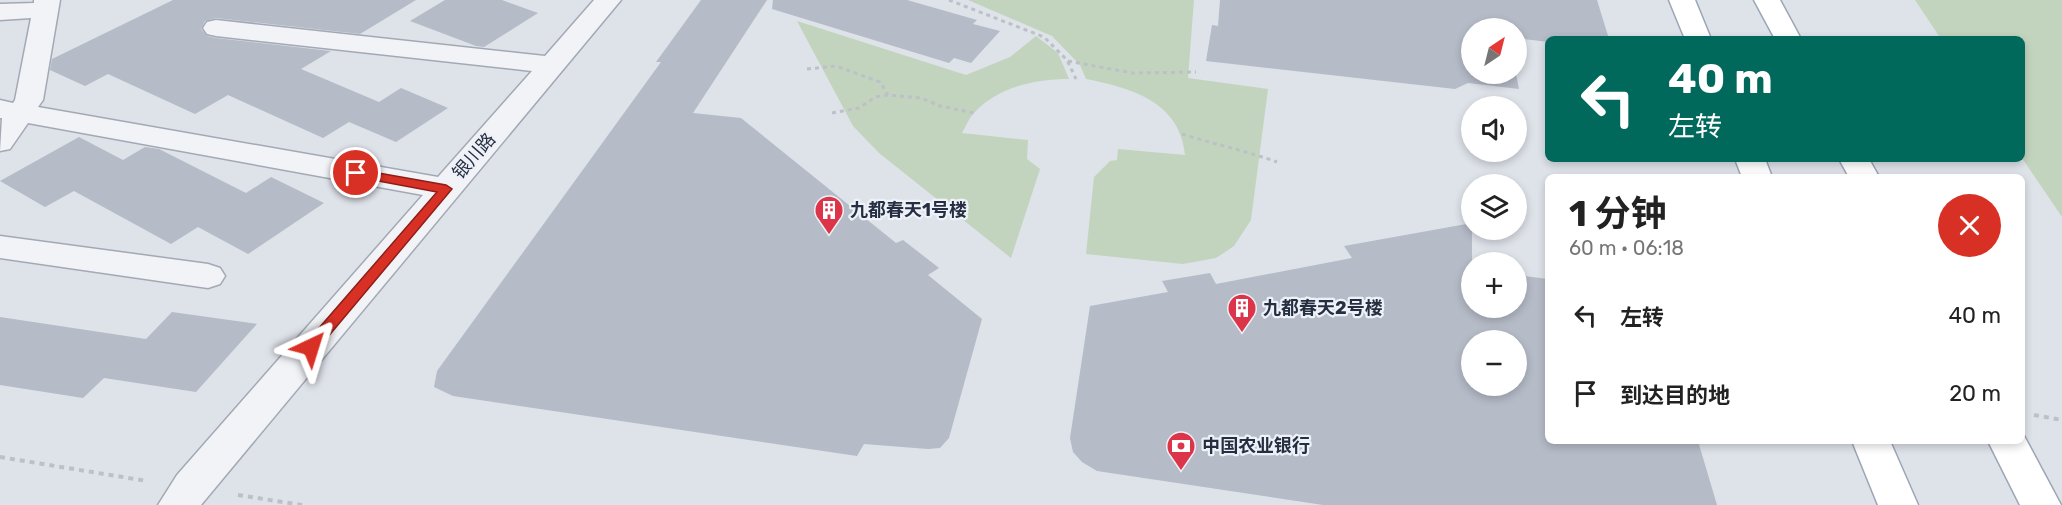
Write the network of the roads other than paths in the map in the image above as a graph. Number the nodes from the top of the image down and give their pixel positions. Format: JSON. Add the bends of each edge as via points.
{"nodes":[{"id":1,"x":608,"y":0,"type":"edge"},
{"id":2,"x":1682,"y":0,"type":"edge"},
{"id":3,"x":1767,"y":0,"type":"edge"},
{"id":4,"x":46,"y":5,"type":"edge"},
{"id":5,"x":0,"y":12,"type":"edge"},
{"id":6,"x":216,"y":28,"type":"dead end"},
{"id":7,"x":1697,"y":36,"type":"edge"},
{"id":8,"x":1786,"y":36,"type":"edge"},
{"id":9,"x":552,"y":65,"type":"junction"},
{"id":10,"x":10,"y":110,"type":"edge"},
{"id":11,"x":0,"y":141,"type":"edge"},
{"id":12,"x":446,"y":189,"type":"junction"},
{"id":13,"x":0,"y":247,"type":"edge"},
{"id":14,"x":208,"y":276,"type":"dead end"},
{"id":15,"x":1871,"y":444,"type":"edge"},
{"id":16,"x":2024,"y":444,"type":"edge"},
{"id":17,"x":178,"y":505,"type":"edge"},
{"id":18,"x":1898,"y":505,"type":"edge"},
{"id":19,"x":2041,"y":505,"type":"edge"}],
"edges":[{"from":1,"to":9,"type":"street","name":"银川路"},
{"from":2,"to":7,"type":"main road"},
{"from":3,"to":8,"type":"main road"},
{"from":4,"to":5,"type":"street"},
{"from":4,"to":10,"type":"street","via":[[29,100]]},
{"from":6,"to":9,"type":"street"},
{"from":9,"to":12,"type":"street","name":"银川路"},
{"from":10,"to":11,"type":"street"},
{"from":10,"to":12,"type":"street"},
{"from":12,"to":17,"type":"street","name":"银川路"},
{"from":13,"to":14,"type":"street"},
{"from":15,"to":18,"type":"main road"},
{"from":16,"to":19,"type":"main road"}]}
